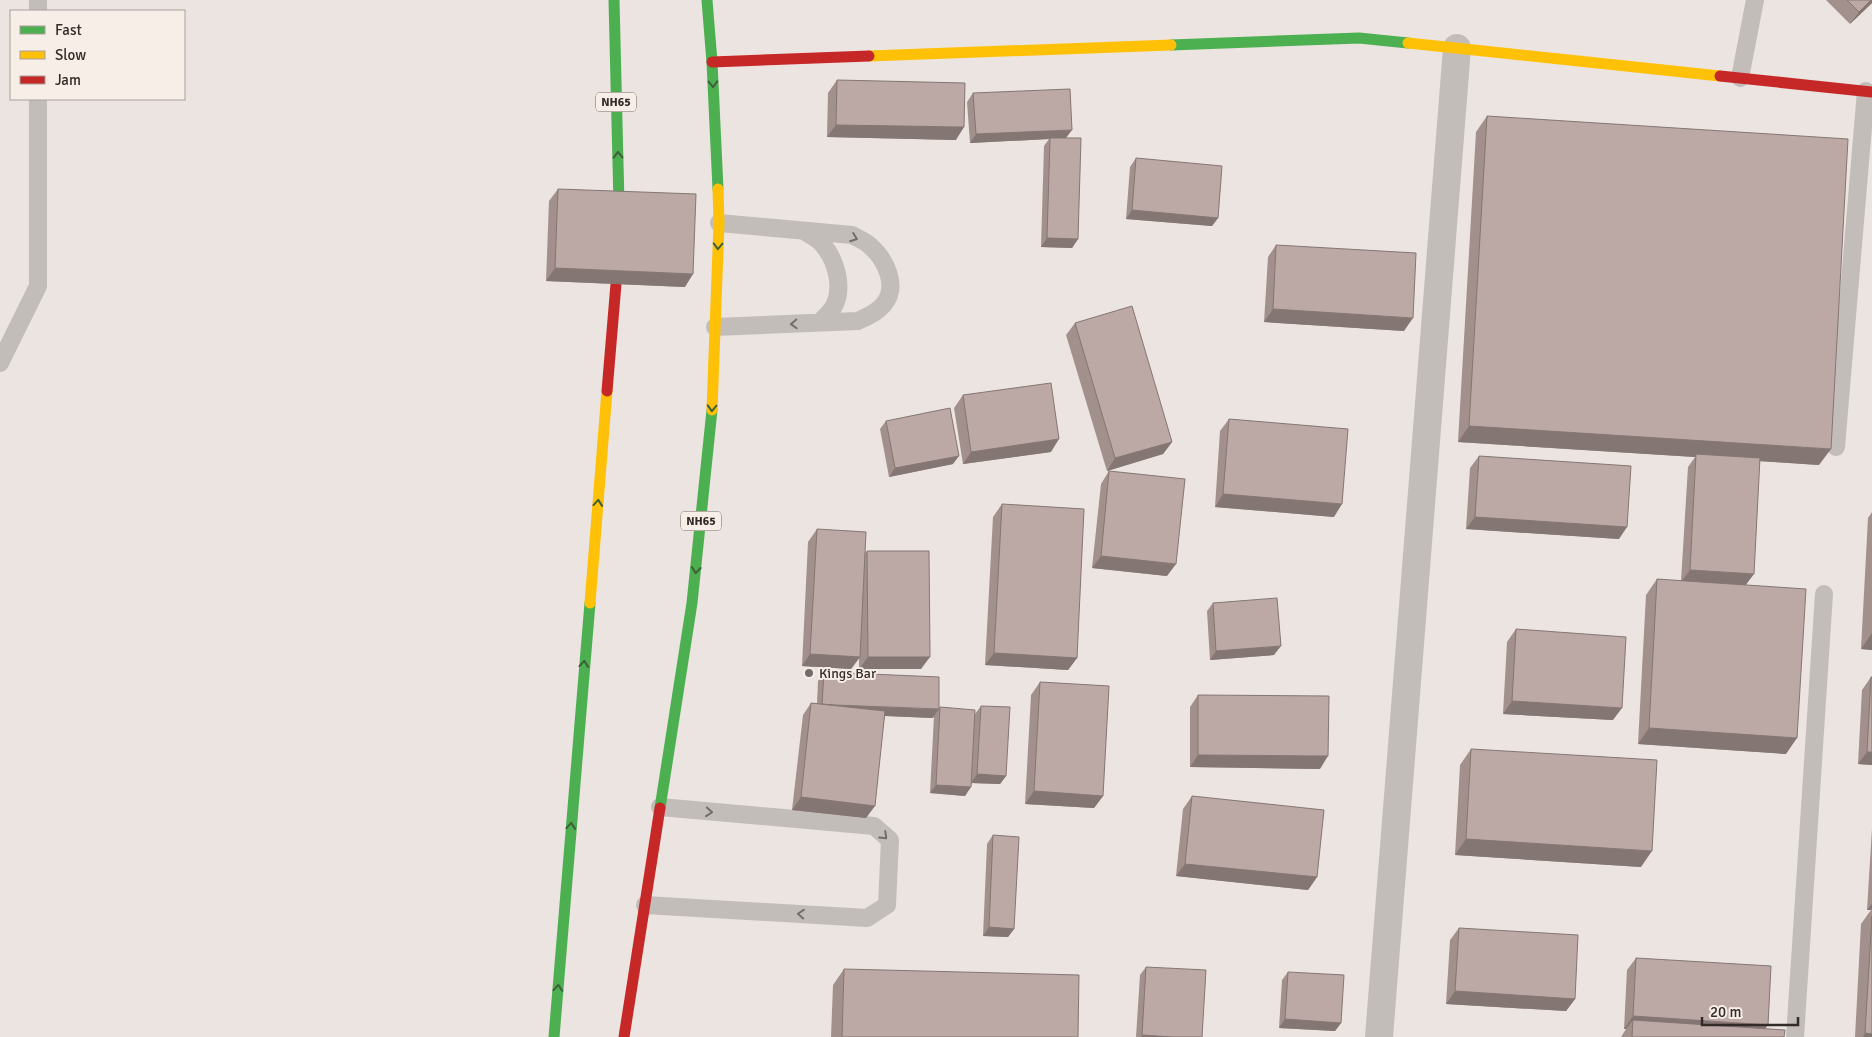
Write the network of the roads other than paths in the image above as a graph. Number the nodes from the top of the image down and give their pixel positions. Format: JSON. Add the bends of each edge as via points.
{"nodes":[{"id":1,"x":614,"y":0,"type":"edge"},
{"id":2,"x":707,"y":0,"type":"edge"},
{"id":3,"x":1755,"y":0,"type":"edge"},
{"id":4,"x":1458,"y":48,"type":"junction"},
{"id":5,"x":712,"y":62,"type":"junction"},
{"id":6,"x":1740,"y":78,"type":"junction"},
{"id":7,"x":1869,"y":92,"type":"edge"},
{"id":8,"x":38,"y":100,"type":"edge"},
{"id":9,"x":619,"y":204,"type":"edge"},
{"id":10,"x":719,"y":223,"type":"junction"},
{"id":11,"x":804,"y":231,"type":"junction"},
{"id":12,"x":616,"y":284,"type":"edge"},
{"id":13,"x":820,"y":322,"type":"junction"},
{"id":14,"x":715,"y":327,"type":"junction"},
{"id":15,"x":0,"y":364,"type":"edge"},
{"id":16,"x":1836,"y":447,"type":"dead end"},
{"id":17,"x":1824,"y":594,"type":"dead end"},
{"id":18,"x":660,"y":807,"type":"junction"},
{"id":19,"x":645,"y":905,"type":"junction"},
{"id":20,"x":554,"y":1037,"type":"edge"},
{"id":21,"x":624,"y":1037,"type":"edge"},
{"id":22,"x":1379,"y":1037,"type":"edge"},
{"id":23,"x":1795,"y":1037,"type":"edge"}],
"edges":[{"from":9,"to":1,"type":"main road","number":"NH65","one_way":true},
{"from":2,"to":5,"type":"main road","number":"NH65"},
{"from":3,"to":6,"type":"lane"},
{"from":4,"to":5,"type":"main road","via":[[1359,38]]},
{"from":4,"to":6,"type":"main road"},
{"from":4,"to":22,"type":"street"},
{"from":5,"to":10,"type":"main road","number":"NH65","one_way":true},
{"from":6,"to":7,"type":"main road"},
{"from":7,"to":16,"type":"lane"},
{"from":8,"to":15,"type":"lane","via":[[38,286]]},
{"from":10,"to":11,"type":"lane"},
{"from":10,"to":14,"type":"main road","number":"NH65","one_way":true},
{"from":11,"to":13,"type":"lane","via":[[822,243],[837,276],[838,294],[834,307]]},
{"from":11,"to":13,"type":"lane","one_way":true,"via":[[852,235],[869,244],[886,265],[891,287],[886,302],[876,312],[858,321]]},
{"from":20,"to":12,"type":"main road","one_way":true},
{"from":13,"to":14,"type":"lane","one_way":true},
{"from":14,"to":18,"type":"main road","number":"NH65","one_way":true,"via":[[712,421],[692,603]]},
{"from":17,"to":23,"type":"lane"},
{"from":18,"to":19,"type":"main road","number":"NH65"},
{"from":18,"to":19,"type":"lane","one_way":true,"via":[[874,826],[890,840],[887,905],[867,918]]},
{"from":19,"to":21,"type":"main road","number":"NH65"}]}
